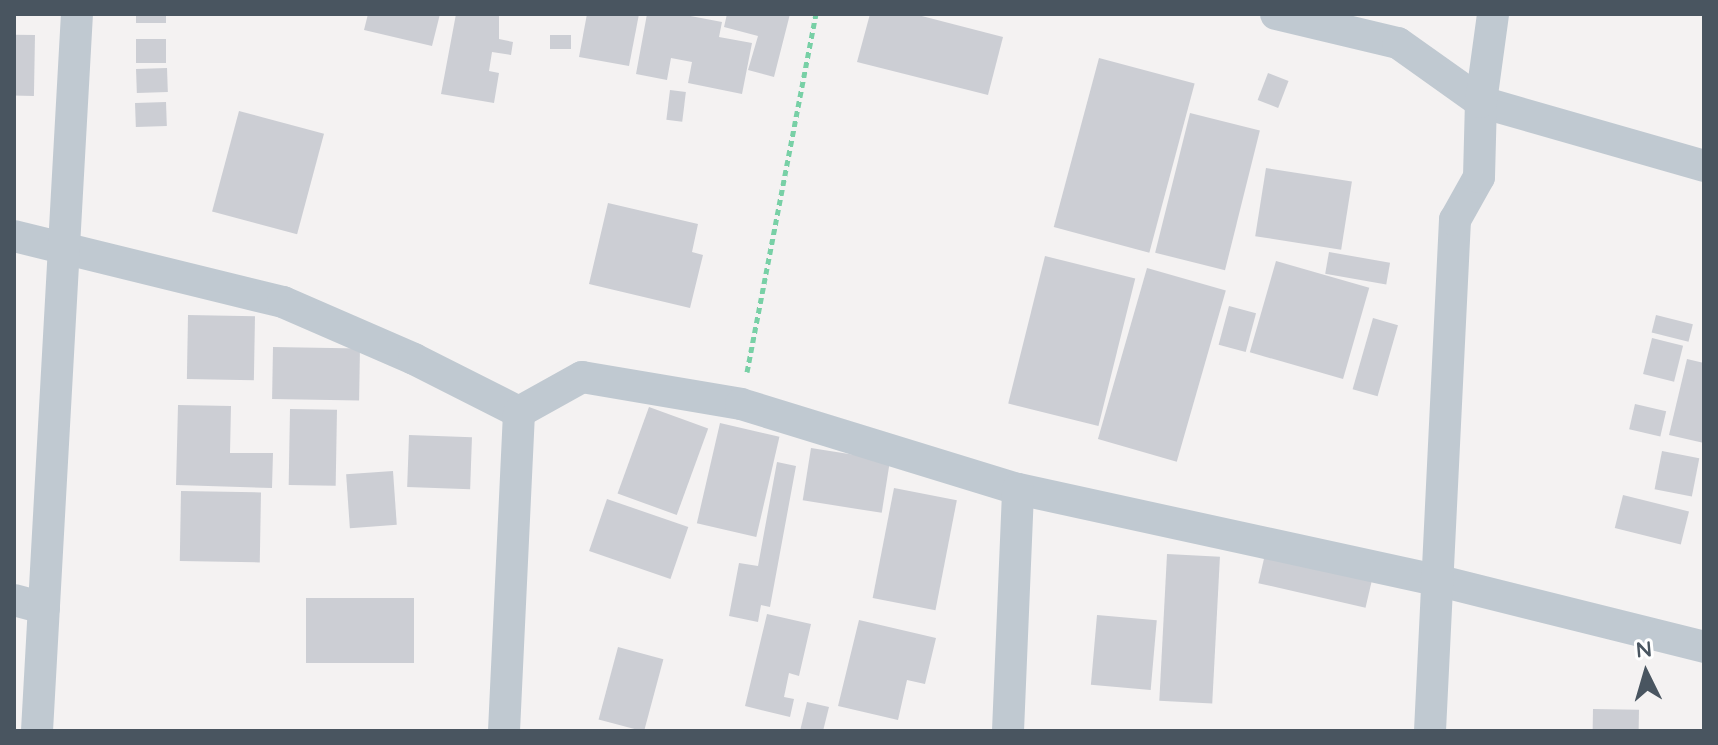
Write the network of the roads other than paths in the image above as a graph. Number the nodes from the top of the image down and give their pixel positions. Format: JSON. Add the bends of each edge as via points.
{"nodes":[{"id":1,"x":77,"y":14,"type":"edge"},
{"id":2,"x":1276,"y":14,"type":"edge"},
{"id":3,"x":1493,"y":14,"type":"edge"},
{"id":4,"x":1481,"y":102,"type":"junction"},
{"id":5,"x":1704,"y":166,"type":"edge"},
{"id":6,"x":14,"y":236,"type":"edge"},
{"id":7,"x":62,"y":249,"type":"junction"},
{"id":8,"x":519,"y":412,"type":"junction"},
{"id":9,"x":1018,"y":489,"type":"junction"},
{"id":10,"x":1436,"y":580,"type":"junction"},
{"id":11,"x":29,"y":604,"type":"edge"},
{"id":12,"x":1704,"y":647,"type":"edge"},
{"id":13,"x":37,"y":731,"type":"edge"},
{"id":14,"x":504,"y":731,"type":"edge"},
{"id":15,"x":1008,"y":731,"type":"edge"},
{"id":16,"x":1430,"y":731,"type":"edge"}],
"edges":[{"from":1,"to":7,"type":"street"},
{"from":2,"to":4,"type":"street","via":[[1398,43]]},
{"from":3,"to":4,"type":"street"},
{"from":4,"to":5,"type":"street"},
{"from":4,"to":10,"type":"street","via":[[1479,177],[1455,220]]},
{"from":6,"to":7,"type":"street"},
{"from":7,"to":8,"type":"street","via":[[283,302]]},
{"from":7,"to":11,"type":"street"},
{"from":8,"to":9,"type":"street","via":[[582,377],[741,404]]},
{"from":8,"to":14,"type":"street"},
{"from":9,"to":10,"type":"street"},
{"from":9,"to":15,"type":"street"},
{"from":10,"to":12,"type":"street"},
{"from":10,"to":16,"type":"street"},
{"from":11,"to":13,"type":"street"}]}
